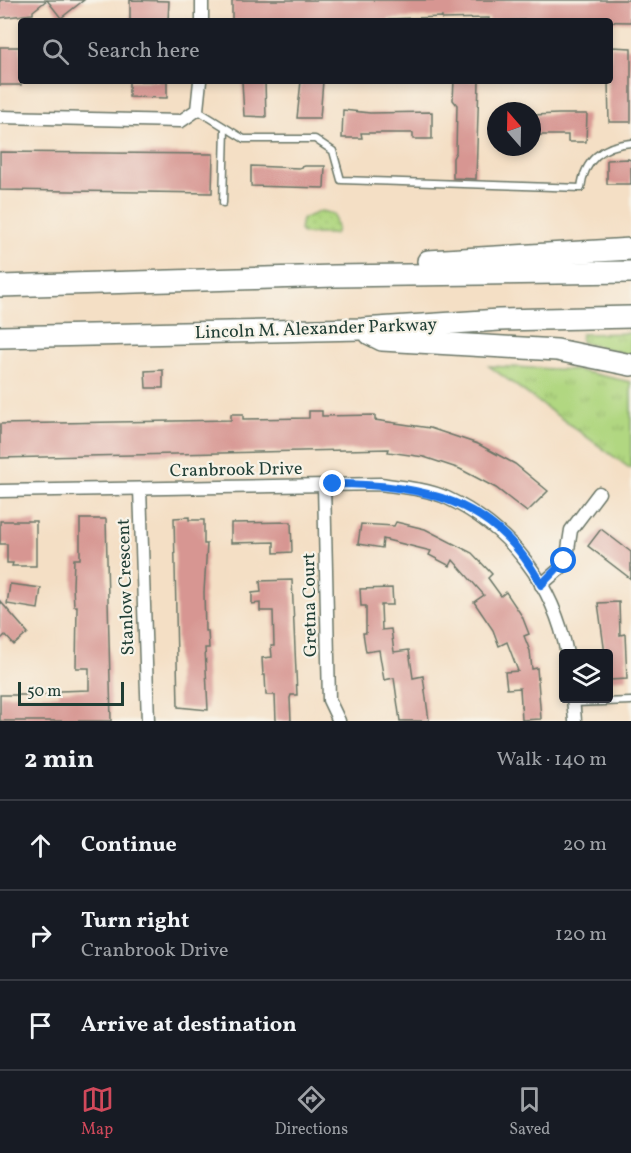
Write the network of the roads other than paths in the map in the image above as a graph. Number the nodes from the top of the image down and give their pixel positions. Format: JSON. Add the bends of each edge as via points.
{"nodes":[{"id":1,"x":202,"y":0,"type":"edge"},
{"id":2,"x":202,"y":18,"type":"edge"},
{"id":3,"x":200,"y":84,"type":"edge"},
{"id":4,"x":197,"y":110,"type":"junction"},
{"id":5,"x":0,"y":117,"type":"edge"},
{"id":6,"x":225,"y":128,"type":"junction"},
{"id":7,"x":631,"y":143,"type":"edge"},
{"id":8,"x":224,"y":202,"type":"dead end"},
{"id":9,"x":631,"y":249,"type":"edge"},
{"id":10,"x":631,"y":272,"type":"edge"},
{"id":11,"x":335,"y":276,"type":"junction"},
{"id":12,"x":0,"y":286,"type":"edge"},
{"id":13,"x":631,"y":317,"type":"edge"},
{"id":14,"x":362,"y":329,"type":"junction"},
{"id":15,"x":0,"y":337,"type":"edge"},
{"id":16,"x":631,"y":365,"type":"edge"},
{"id":17,"x":324,"y":485,"type":"junction"},
{"id":18,"x":140,"y":489,"type":"junction"},
{"id":19,"x":0,"y":491,"type":"edge"},
{"id":20,"x":599,"y":493,"type":"dead end"},
{"id":21,"x":541,"y":585,"type":"junction"},
{"id":22,"x":566,"y":649,"type":"edge"},
{"id":23,"x":613,"y":701,"type":"edge"},
{"id":24,"x":631,"y":701,"type":"edge"},
{"id":25,"x":574,"y":703,"type":"edge"},
{"id":26,"x":148,"y":721,"type":"edge"},
{"id":27,"x":339,"y":721,"type":"edge"},
{"id":28,"x":575,"y":721,"type":"edge"}],
"edges":[{"from":1,"to":2,"type":"street"},
{"from":3,"to":4,"type":"street"},
{"from":4,"to":5,"type":"street","via":[[181,121]]},
{"from":4,"to":6,"type":"lane"},
{"from":6,"to":7,"type":"lane","via":[[244,139],[315,139],[333,151],[341,180],[581,188],[582,174],[594,157],[607,147]]},
{"from":6,"to":8,"type":"lane"},
{"from":9,"to":11,"type":"highway","via":[[368,265]]},
{"from":10,"to":11,"type":"highway"},
{"from":11,"to":12,"type":"highway"},
{"from":13,"to":14,"type":"highway","name":"Lincoln M. Alexander Parkway"},
{"from":14,"to":15,"type":"highway","name":"Lincoln M. Alexander Parkway"},
{"from":14,"to":16,"type":"highway","via":[[382,340],[557,350]]},
{"from":17,"to":18,"type":"street","name":"Cranbrook Drive"},
{"from":17,"to":21,"type":"street","name":"Cranbrook Drive","via":[[380,484],[448,498],[506,537]]},
{"from":17,"to":27,"type":"street","name":"Gretna Court","via":[[329,700]]},
{"from":18,"to":19,"type":"street","name":"Cranbrook Drive"},
{"from":18,"to":26,"type":"street","name":"Stanlow Crescent"},
{"from":20,"to":21,"type":"street","via":[[570,532],[562,567]]},
{"from":21,"to":22,"type":"street","name":"Cranbrook Drive","via":[[554,610]]},
{"from":23,"to":24,"type":"lane"},
{"from":25,"to":28,"type":"street"}]}
